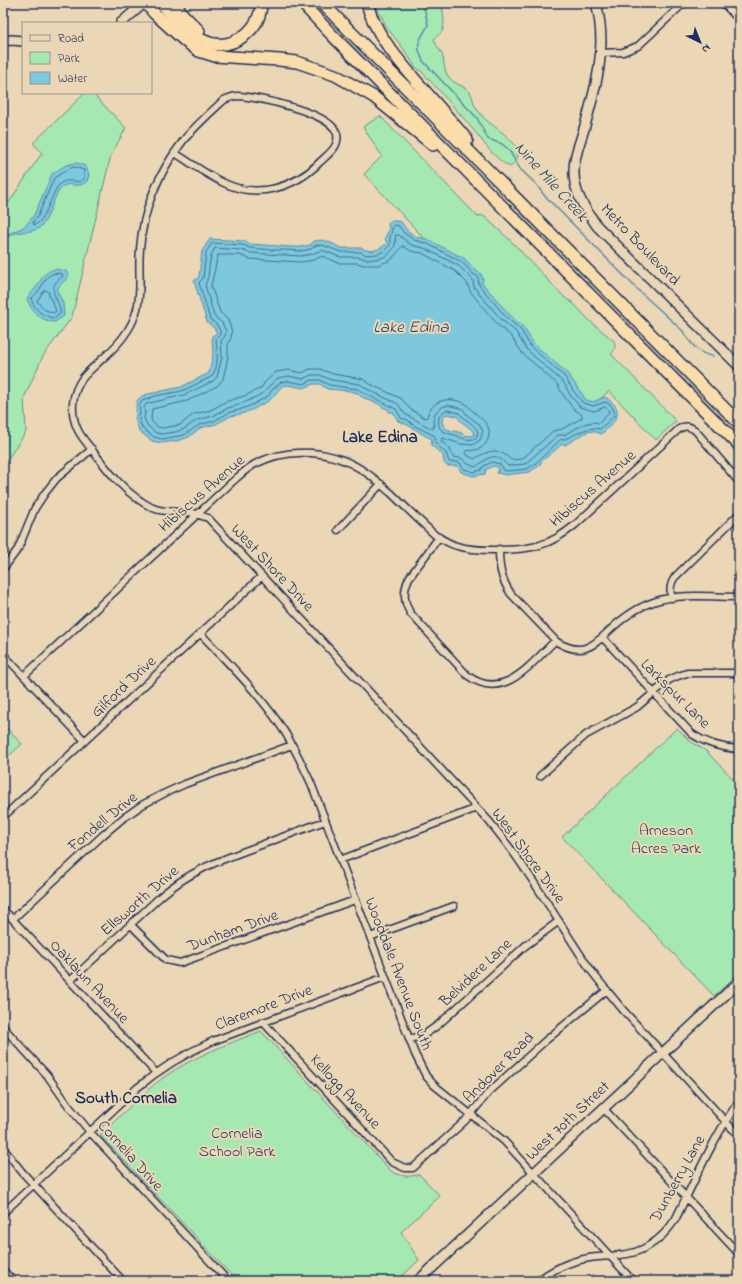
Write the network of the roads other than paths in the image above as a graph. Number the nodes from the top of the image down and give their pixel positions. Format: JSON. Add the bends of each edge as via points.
{"nodes":[{"id":1,"x":145,"y":3,"type":"edge"},
{"id":2,"x":161,"y":3,"type":"edge"},
{"id":3,"x":175,"y":3,"type":"edge"},
{"id":4,"x":261,"y":3,"type":"edge"},
{"id":5,"x":302,"y":3,"type":"edge"},
{"id":6,"x":322,"y":3,"type":"edge"},
{"id":7,"x":367,"y":3,"type":"edge"},
{"id":8,"x":596,"y":3,"type":"edge"},
{"id":9,"x":684,"y":3,"type":"edge"},
{"id":10,"x":723,"y":3,"type":"edge"},
{"id":11,"x":739,"y":20,"type":"edge"},
{"id":12,"x":122,"y":22,"type":"edge"},
{"id":13,"x":3,"y":41,"type":"edge"},
{"id":14,"x":22,"y":41,"type":"edge"},
{"id":15,"x":221,"y":45,"type":"junction"},
{"id":16,"x":601,"y":53,"type":"junction"},
{"id":17,"x":175,"y":153,"type":"junction"},
{"id":18,"x":456,"y":160,"type":"junction"},
{"id":19,"x":495,"y":177,"type":"junction"},
{"id":20,"x":739,"y":366,"type":"edge"},
{"id":21,"x":739,"y":423,"type":"edge"},
{"id":22,"x":739,"y":445,"type":"edge"},
{"id":23,"x":92,"y":449,"type":"junction"},
{"id":24,"x":739,"y":482,"type":"edge"},
{"id":25,"x":380,"y":484,"type":"junction"},
{"id":26,"x":197,"y":514,"type":"junction"},
{"id":27,"x":739,"y":514,"type":"edge"},
{"id":28,"x":338,"y":530,"type":"dead end"},
{"id":29,"x":439,"y":537,"type":"junction"},
{"id":30,"x":499,"y":549,"type":"junction"},
{"id":31,"x":3,"y":570,"type":"edge"},
{"id":32,"x":262,"y":576,"type":"junction"},
{"id":33,"x":739,"y":597,"type":"edge"},
{"id":34,"x":672,"y":598,"type":"junction"},
{"id":35,"x":200,"y":633,"type":"junction"},
{"id":36,"x":603,"y":638,"type":"junction"},
{"id":37,"x":555,"y":641,"type":"junction"},
{"id":38,"x":3,"y":654,"type":"edge"},
{"id":39,"x":739,"y":673,"type":"edge"},
{"id":40,"x":24,"y":676,"type":"junction"},
{"id":41,"x":654,"y":693,"type":"junction"},
{"id":42,"x":84,"y":741,"type":"junction"},
{"id":43,"x":292,"y":745,"type":"junction"},
{"id":44,"x":739,"y":749,"type":"edge"},
{"id":45,"x":540,"y":776,"type":"dead end"},
{"id":46,"x":477,"y":808,"type":"junction"},
{"id":47,"x":3,"y":817,"type":"edge"},
{"id":48,"x":325,"y":821,"type":"junction"},
{"id":49,"x":340,"y":860,"type":"junction"},
{"id":50,"x":355,"y":900,"type":"junction"},
{"id":51,"x":454,"y":906,"type":"dead end"},
{"id":52,"x":3,"y":909,"type":"edge"},
{"id":53,"x":13,"y":919,"type":"junction"},
{"id":54,"x":559,"y":922,"type":"junction"},
{"id":55,"x":131,"y":925,"type":"junction"},
{"id":56,"x":370,"y":937,"type":"junction"},
{"id":57,"x":385,"y":977,"type":"junction"},
{"id":58,"x":70,"y":981,"type":"junction"},
{"id":59,"x":739,"y":982,"type":"edge"},
{"id":60,"x":607,"y":990,"type":"junction"},
{"id":61,"x":263,"y":1022,"type":"junction"},
{"id":62,"x":3,"y":1027,"type":"edge"},
{"id":63,"x":409,"y":1039,"type":"junction"},
{"id":64,"x":663,"y":1053,"type":"junction"},
{"id":65,"x":156,"y":1073,"type":"junction"},
{"id":66,"x":739,"y":1101,"type":"edge"},
{"id":67,"x":604,"y":1108,"type":"junction"},
{"id":68,"x":471,"y":1114,"type":"junction"},
{"id":69,"x":726,"y":1121,"type":"junction"},
{"id":70,"x":90,"y":1132,"type":"junction"},
{"id":71,"x":739,"y":1136,"type":"edge"},
{"id":72,"x":3,"y":1148,"type":"edge"},
{"id":73,"x":413,"y":1168,"type":"joint"},
{"id":74,"x":534,"y":1174,"type":"junction"},
{"id":75,"x":34,"y":1185,"type":"junction"},
{"id":76,"x":686,"y":1197,"type":"junction"},
{"id":77,"x":3,"y":1213,"type":"edge"},
{"id":78,"x":739,"y":1254,"type":"edge"},
{"id":79,"x":610,"y":1256,"type":"junction"},
{"id":80,"x":3,"y":1270,"type":"edge"},
{"id":81,"x":13,"y":1281,"type":"edge"},
{"id":82,"x":123,"y":1281,"type":"edge"},
{"id":83,"x":228,"y":1281,"type":"edge"},
{"id":84,"x":418,"y":1281,"type":"edge"},
{"id":85,"x":537,"y":1281,"type":"edge"},
{"id":86,"x":633,"y":1281,"type":"edge"}],
"edges":[{"from":1,"to":12,"type":"street"},
{"from":1,"to":18,"type":"highway","via":[[184,41],[199,51],[215,56],[297,62],[335,75],[374,97],[424,138]]},
{"from":2,"to":15,"type":"highway","via":[[192,34],[208,43]]},
{"from":3,"to":15,"type":"highway","via":[[191,24]]},
{"from":4,"to":15,"type":"highway","via":[[258,19],[247,34],[236,41]]},
{"from":5,"to":18,"type":"highway"},
{"from":6,"to":19,"type":"highway"},
{"from":7,"to":19,"type":"highway","via":[[373,20],[392,51],[470,143]]},
{"from":8,"to":16,"type":"street","name":"Metro Boulevard","via":[[601,27]]},
{"from":9,"to":16,"type":"street","via":[[638,46],[623,52]]},
{"from":10,"to":11,"type":"street"},
{"from":13,"to":14,"type":"street"},
{"from":16,"to":20,"type":"street","name":"Metro Boulevard","via":[[597,84],[575,159],[574,173],[579,199],[597,226]]},
{"from":17,"to":17,"type":"street","name":"West Shore Drive","via":[[224,184],[251,191],[279,188],[304,176],[333,150],[338,135],[328,122],[295,108],[245,97],[230,97],[192,131]]},
{"from":17,"to":23,"type":"street","name":"West Shore Drive","via":[[154,189],[147,208],[140,249],[137,310],[126,335],[82,378],[74,397],[72,408],[77,427]]},
{"from":18,"to":22,"type":"highway"},
{"from":19,"to":21,"type":"highway"},
{"from":23,"to":26,"type":"street","name":"West Shore Drive","via":[[115,479],[148,506],[161,511]]},
{"from":23,"to":31,"type":"street","via":[[66,470],[45,493],[35,508],[18,549]]},
{"from":24,"to":30,"type":"street","name":"Hibiscus Avenue","via":[[694,430],[684,426],[564,534],[539,546],[526,549]]},
{"from":25,"to":26,"type":"street","name":"Hibiscus Avenue","via":[[367,472],[343,460],[315,453],[284,455],[256,464],[243,472]]},
{"from":25,"to":28,"type":"street"},
{"from":25,"to":29,"type":"street","name":"Hibiscus Avenue"},
{"from":26,"to":32,"type":"street","name":"West Shore Drive","via":[[208,518]]},
{"from":26,"to":40,"type":"street","name":"Hibiscus Avenue"},
{"from":27,"to":34,"type":"street","via":[[675,577],[670,586]]},
{"from":29,"to":30,"type":"street","name":"Hibiscus Avenue","via":[[456,546]]},
{"from":29,"to":37,"type":"street","via":[[409,578],[404,600],[411,614],[467,675],[475,681],[492,686],[510,682]]},
{"from":30,"to":37,"type":"street","via":[[499,564],[505,585]]},
{"from":32,"to":35,"type":"street","name":"Gilford Drive"},
{"from":32,"to":46,"type":"street","name":"West Shore Drive"},
{"from":33,"to":34,"type":"street"},
{"from":34,"to":36,"type":"street","via":[[657,601],[630,614]]},
{"from":35,"to":42,"type":"street","name":"Gilford Drive"},
{"from":35,"to":43,"type":"street","name":"Wooddale Avenue South","via":[[253,690]]},
{"from":36,"to":37,"type":"street","via":[[592,646],[581,649],[572,649]]},
{"from":36,"to":41,"type":"street","name":"Larkspur Lane"},
{"from":38,"to":40,"type":"street"},
{"from":39,"to":41,"type":"street","via":[[687,673],[669,680]]},
{"from":40,"to":42,"type":"street"},
{"from":41,"to":44,"type":"street","name":"Larkspur Lane","via":[[684,726],[702,741]]},
{"from":41,"to":45,"type":"street","via":[[637,707],[586,735]]},
{"from":42,"to":47,"type":"street","name":"Gilford Drive"},
{"from":43,"to":48,"type":"street","name":"Wooddale Avenue South"},
{"from":43,"to":53,"type":"street","name":"Fondell Drive","via":[[185,784],[142,805],[104,834]]},
{"from":46,"to":49,"type":"street"},
{"from":46,"to":54,"type":"street","name":"West Shore Drive","via":[[500,834]]},
{"from":48,"to":49,"type":"street","name":"Wooddale Avenue South"},
{"from":48,"to":55,"type":"street","name":"Ellsworth Drive","via":[[201,868],[173,886]]},
{"from":49,"to":50,"type":"street","name":"Wooddale Avenue South"},
{"from":50,"to":55,"type":"street","name":"Dunham Drive","via":[[180,963],[166,960]]},
{"from":50,"to":56,"type":"street","name":"Wooddale Avenue South"},
{"from":51,"to":56,"type":"street"},
{"from":52,"to":53,"type":"street","name":"Oaklawn Avenue"},
{"from":53,"to":58,"type":"street","name":"Oaklawn Avenue"},
{"from":54,"to":60,"type":"street","name":"West Shore Drive"},
{"from":54,"to":63,"type":"street","name":"Belvidere Lane","via":[[525,946],[435,1028],[424,1035]]},
{"from":55,"to":58,"type":"street","name":"Ellsworth Drive"},
{"from":56,"to":57,"type":"street","name":"Wooddale Avenue South"},
{"from":57,"to":61,"type":"street","name":"Claremore Drive"},
{"from":57,"to":63,"type":"street","name":"Wooddale Avenue South"},
{"from":58,"to":65,"type":"street","name":"Oaklawn Avenue"},
{"from":59,"to":64,"type":"street","name":"West 70th Street"},
{"from":60,"to":64,"type":"street","name":"West Shore Drive"},
{"from":60,"to":68,"type":"street","name":"Andover Road","via":[[489,1092]]},
{"from":61,"to":65,"type":"street","name":"Claremore Drive","via":[[192,1050]]},
{"from":61,"to":73,"type":"street","name":"Kellogg Avenue","via":[[392,1162],[405,1168]]},
{"from":62,"to":70,"type":"street","name":"Cornelia Drive","via":[[47,1075]]},
{"from":63,"to":68,"type":"street","name":"Wooddale Avenue South","via":[[426,1076]]},
{"from":64,"to":67,"type":"street","name":"West 70th Street"},
{"from":64,"to":69,"type":"street","name":"West Shore Drive"},
{"from":65,"to":70,"type":"street","name":"Claremore Drive"},
{"from":66,"to":69,"type":"street","name":"Dunberry Lane"},
{"from":67,"to":74,"type":"street","name":"West 70th Street"},
{"from":67,"to":76,"type":"street"},
{"from":68,"to":73,"type":"street","name":"Andover Road"},
{"from":68,"to":74,"type":"street","name":"Wooddale Avenue South","via":[[504,1141]]},
{"from":69,"to":71,"type":"street","name":"West Shore Drive"},
{"from":69,"to":76,"type":"street","name":"Dunberry Lane"},
{"from":70,"to":75,"type":"street","name":"Claremore Drive"},
{"from":70,"to":83,"type":"street","name":"Cornelia Drive"},
{"from":72,"to":75,"type":"street"},
{"from":74,"to":79,"type":"street","name":"Wooddale Avenue South"},
{"from":74,"to":84,"type":"street","name":"West 70th Street"},
{"from":75,"to":77,"type":"street","name":"Claremore Drive"},
{"from":75,"to":82,"type":"street"},
{"from":76,"to":78,"type":"street"},
{"from":76,"to":79,"type":"street","name":"Dunberry Lane","via":[[669,1229],[652,1244],[632,1253]]},
{"from":79,"to":85,"type":"street","name":"Dunberry Lane","via":[[570,1263]]},
{"from":79,"to":86,"type":"street","name":"Wooddale Avenue South"},
{"from":80,"to":81,"type":"street"}]}
